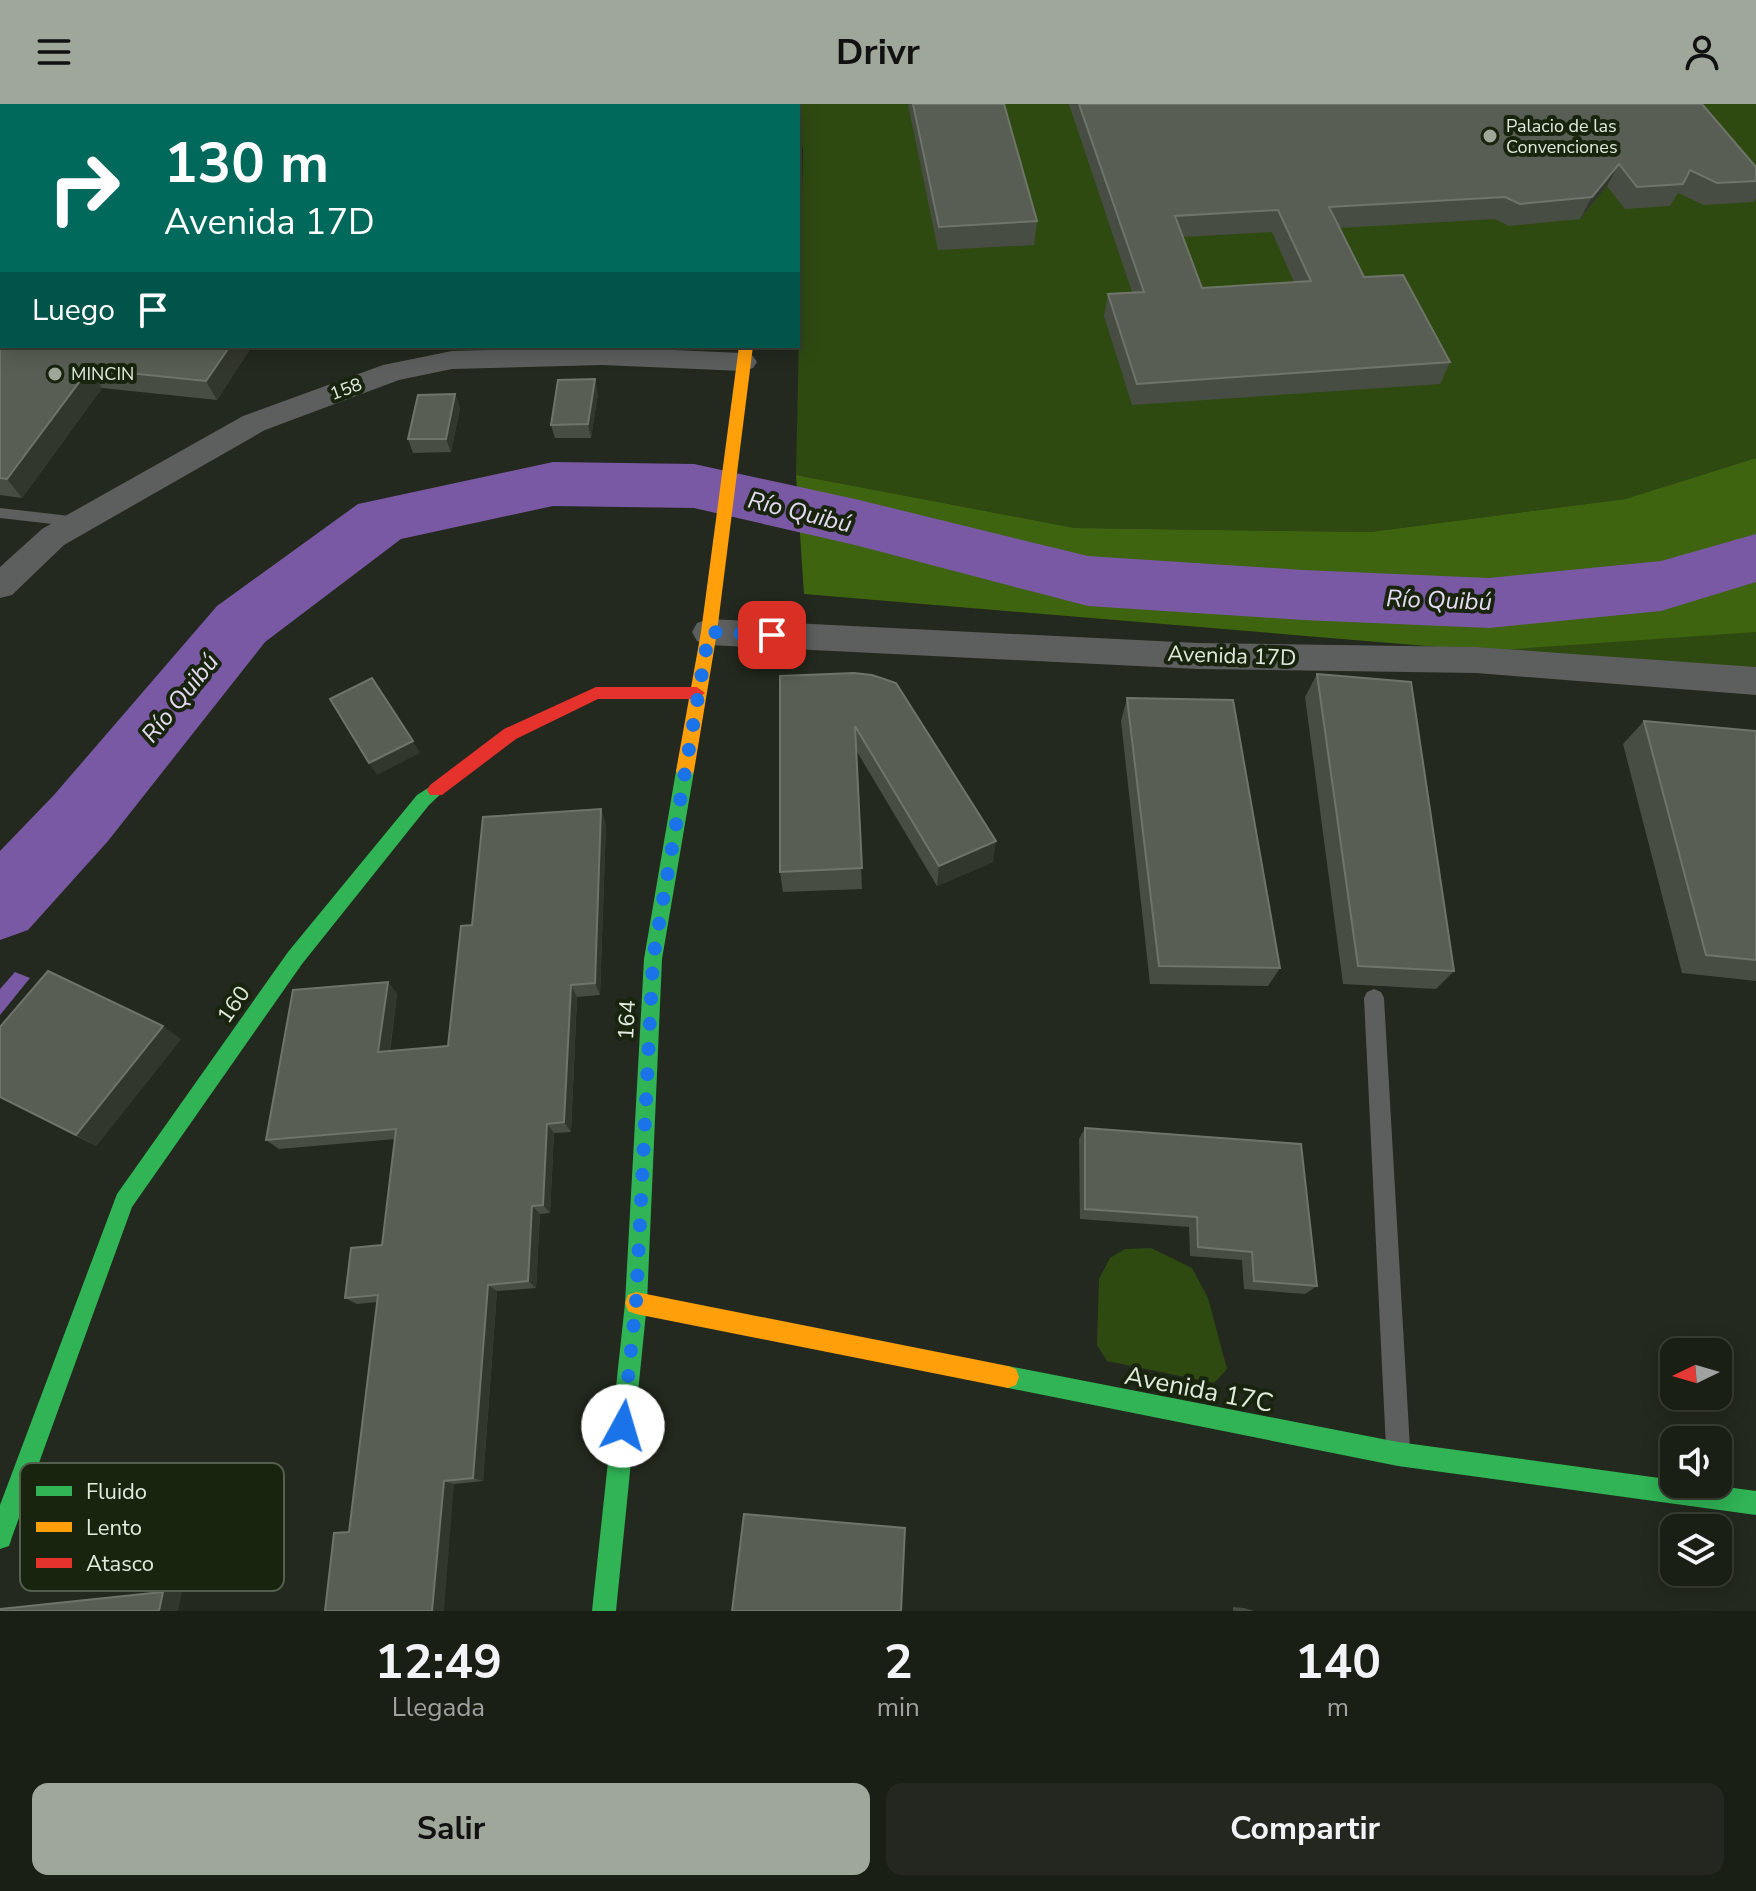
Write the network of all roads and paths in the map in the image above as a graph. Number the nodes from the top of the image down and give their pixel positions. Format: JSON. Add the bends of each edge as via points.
{"nodes":[{"id":1,"x":542,"y":348,"type":"edge"},
{"id":2,"x":744,"y":354,"type":"edge"},
{"id":3,"x":602,"y":356,"type":"junction"},
{"id":4,"x":0,"y":513,"type":"edge"},
{"id":5,"x":79,"y":522,"type":"junction"},
{"id":6,"x":0,"y":586,"type":"edge"},
{"id":7,"x":709,"y":632,"type":"junction"},
{"id":8,"x":1756,"y":681,"type":"edge"},
{"id":9,"x":697,"y":693,"type":"junction"},
{"id":10,"x":1374,"y":998,"type":"edge"},
{"id":11,"x":636,"y":1303,"type":"junction"},
{"id":12,"x":1398,"y":1454,"type":"junction"},
{"id":13,"x":27,"y":1463,"type":"edge"},
{"id":14,"x":20,"y":1483,"type":"edge"},
{"id":15,"x":1756,"y":1503,"type":"edge"},
{"id":16,"x":0,"y":1537,"type":"edge"},
{"id":17,"x":604,"y":1611,"type":"edge"}],
"edges":[{"from":1,"to":3,"type":"street"},
{"from":2,"to":3,"type":"street","name":"158"},
{"from":2,"to":7,"type":"street","name":"164"},
{"from":3,"to":5,"type":"street","name":"158","via":[[452,360],[393,372],[254,423]]},
{"from":4,"to":5,"type":"lane"},
{"from":5,"to":6,"type":"street","name":"158","via":[[53,537]]},
{"from":7,"to":8,"type":"street","name":"Avenida 17D","via":[[1198,656],[1476,660]]},
{"from":7,"to":9,"type":"street","name":"164"},
{"from":9,"to":11,"type":"street","name":"164","via":[[653,959]]},
{"from":9,"to":13,"type":"street","name":"160","via":[[596,693],[510,734],[423,800],[295,958],[124,1201]]},
{"from":10,"to":12,"type":"lane"},
{"from":11,"to":12,"type":"street","name":"Avenida 17C"},
{"from":11,"to":17,"type":"street","name":"164"},
{"from":12,"to":15,"type":"street","name":"Avenida 17C"},
{"from":14,"to":16,"type":"street","name":"160"}]}
